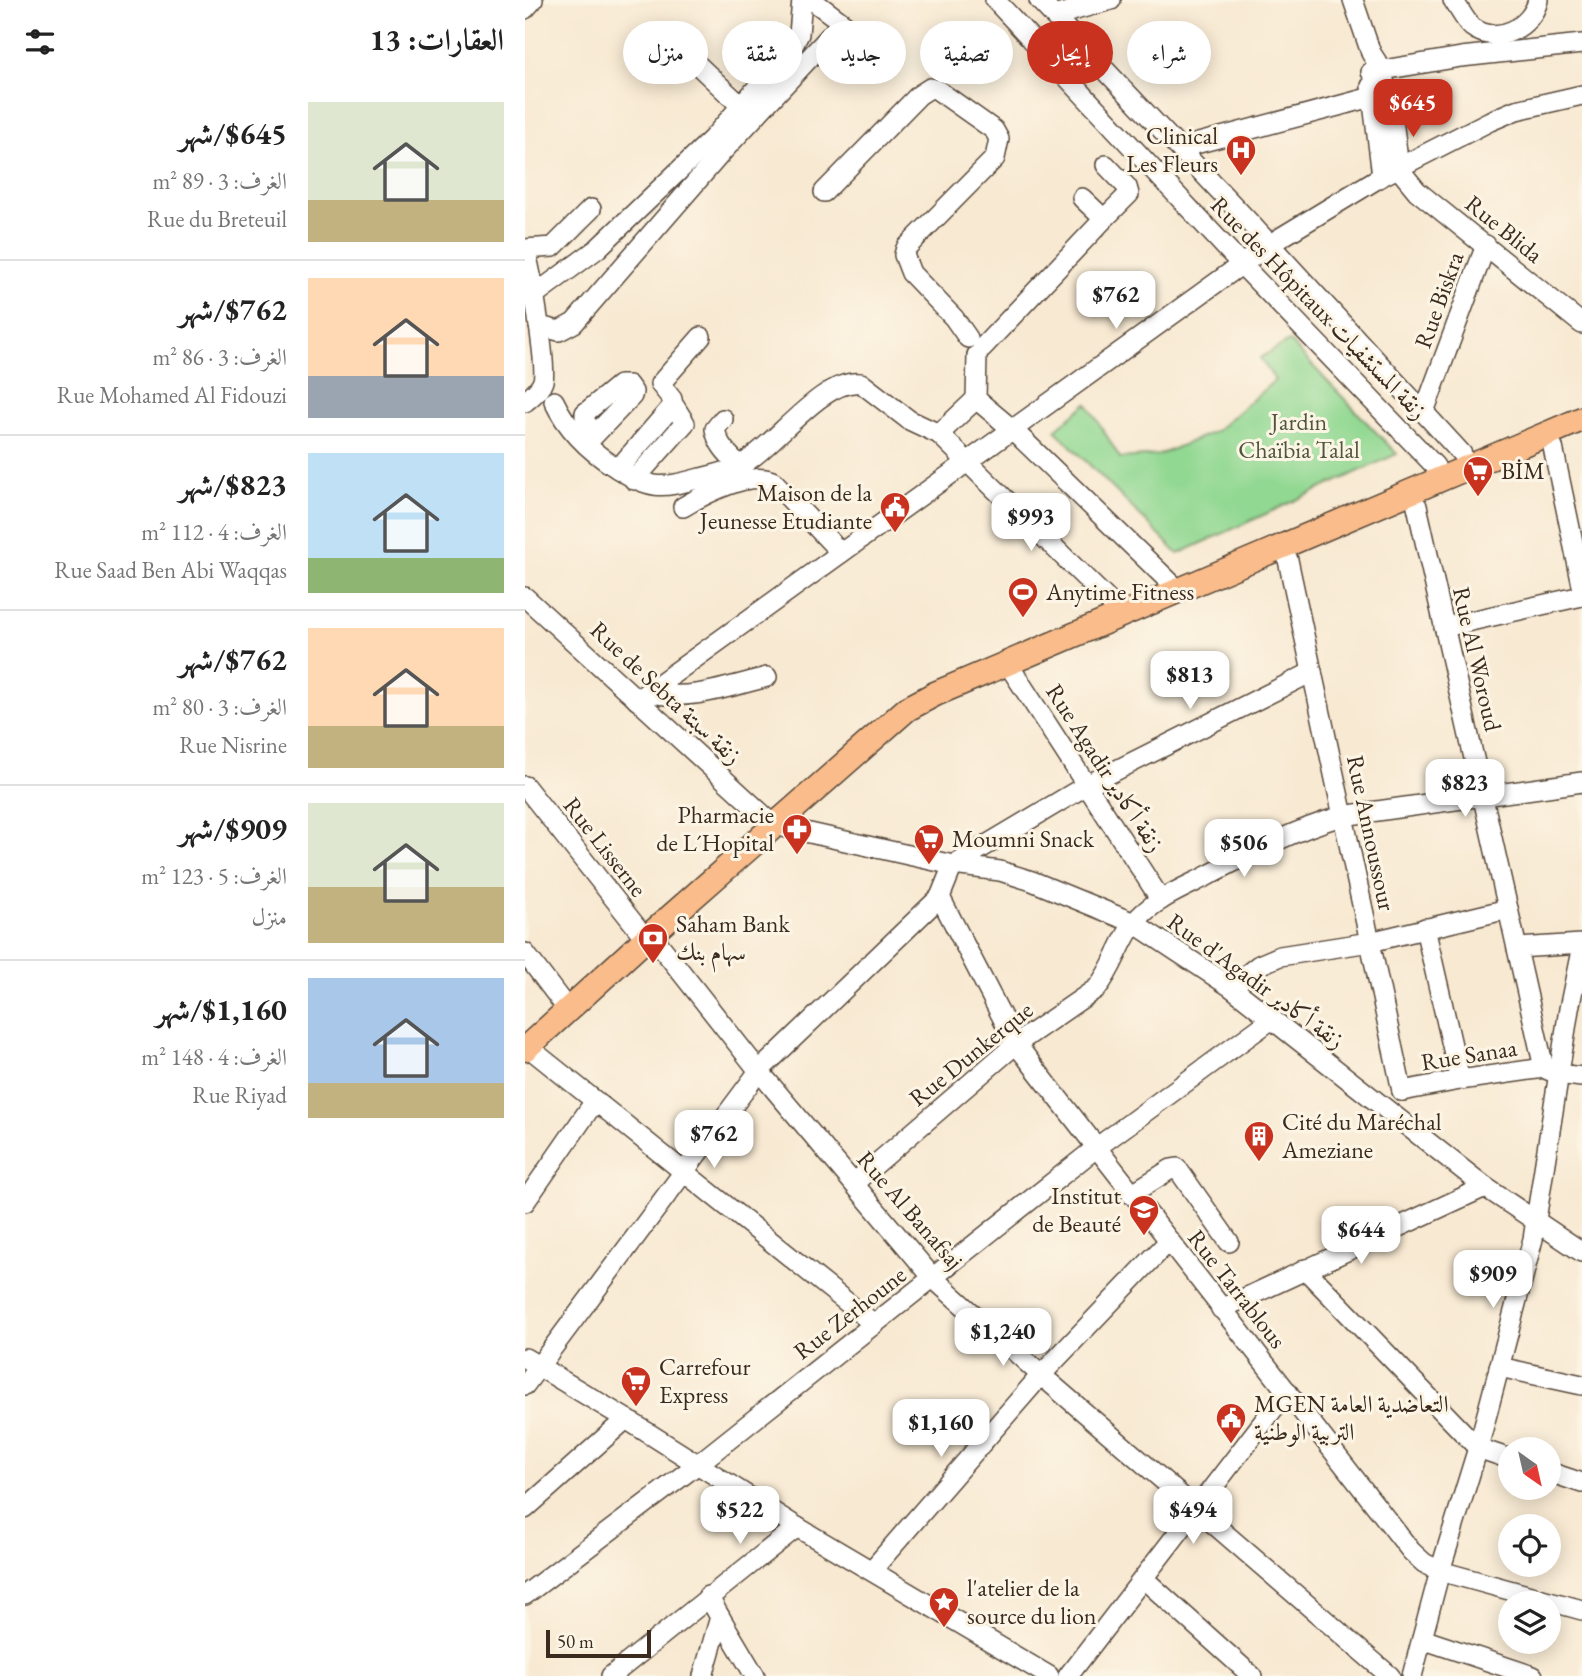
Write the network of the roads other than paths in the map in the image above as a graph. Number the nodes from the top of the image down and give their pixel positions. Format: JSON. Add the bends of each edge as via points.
{"nodes":[{"id":1,"x":533,"y":0,"type":"edge"},
{"id":2,"x":802,"y":0,"type":"edge"},
{"id":3,"x":812,"y":0,"type":"edge"},
{"id":4,"x":995,"y":0,"type":"edge"},
{"id":5,"x":1039,"y":0,"type":"edge"},
{"id":6,"x":1111,"y":0,"type":"edge"},
{"id":7,"x":1353,"y":0,"type":"edge"},
{"id":8,"x":1453,"y":0,"type":"edge"},
{"id":9,"x":1538,"y":0,"type":"edge"},
{"id":10,"x":525,"y":9,"type":"edge"},
{"id":11,"x":1054,"y":16,"type":"junction"},
{"id":12,"x":839,"y":21,"type":"edge"},
{"id":13,"x":1582,"y":44,"type":"edge"},
{"id":14,"x":816,"y":48,"type":"edge"},
{"id":15,"x":1374,"y":65,"type":"junction"},
{"id":16,"x":708,"y":75,"type":"edge"},
{"id":17,"x":1380,"y":94,"type":"junction"},
{"id":18,"x":1582,"y":95,"type":"edge"},
{"id":19,"x":740,"y":105,"type":"junction"},
{"id":20,"x":717,"y":145,"type":"junction"},
{"id":21,"x":1180,"y":148,"type":"junction"},
{"id":22,"x":1106,"y":165,"type":"dead end"},
{"id":23,"x":1390,"y":172,"type":"junction"},
{"id":24,"x":824,"y":192,"type":"dead end"},
{"id":25,"x":1082,"y":198,"type":"dead end"},
{"id":26,"x":591,"y":209,"type":"dead end"},
{"id":27,"x":1104,"y":219,"type":"junction"},
{"id":28,"x":1270,"y":244,"type":"junction"},
{"id":29,"x":1486,"y":245,"type":"junction"},
{"id":30,"x":525,"y":250,"type":"edge"},
{"id":31,"x":1242,"y":265,"type":"junction"},
{"id":32,"x":529,"y":296,"type":"edge"},
{"id":33,"x":1582,"y":324,"type":"edge"},
{"id":34,"x":539,"y":326,"type":"junction"},
{"id":35,"x":701,"y":337,"type":"dead end"},
{"id":36,"x":975,"y":347,"type":"junction"},
{"id":37,"x":976,"y":399,"type":"junction"},
{"id":38,"x":554,"y":401,"type":"dead end"},
{"id":39,"x":525,"y":402,"type":"edge"},
{"id":40,"x":1582,"y":403,"type":"edge"},
{"id":41,"x":673,"y":407,"type":"junction"},
{"id":42,"x":1424,"y":412,"type":"junction"},
{"id":43,"x":723,"y":418,"type":"dead end"},
{"id":44,"x":1582,"y":419,"type":"edge"},
{"id":45,"x":1013,"y":430,"type":"junction"},
{"id":46,"x":939,"y":434,"type":"junction"},
{"id":47,"x":1582,"y":435,"type":"edge"},
{"id":48,"x":1553,"y":447,"type":"junction"},
{"id":49,"x":1462,"y":454,"type":"junction"},
{"id":50,"x":967,"y":463,"type":"junction"},
{"id":51,"x":740,"y":466,"type":"junction"},
{"id":52,"x":1435,"y":466,"type":"junction"},
{"id":53,"x":618,"y":469,"type":"junction"},
{"id":54,"x":635,"y":480,"type":"junction"},
{"id":55,"x":1417,"y":506,"type":"junction"},
{"id":56,"x":683,"y":507,"type":"dead end"},
{"id":57,"x":841,"y":553,"type":"junction"},
{"id":58,"x":1288,"y":561,"type":"junction"},
{"id":59,"x":1224,"y":572,"type":"junction"},
{"id":60,"x":1582,"y":585,"type":"edge"},
{"id":61,"x":1179,"y":591,"type":"junction"},
{"id":62,"x":1582,"y":596,"type":"edge"},
{"id":63,"x":525,"y":597,"type":"edge"},
{"id":64,"x":1123,"y":615,"type":"junction"},
{"id":65,"x":1444,"y":627,"type":"junction"},
{"id":66,"x":1008,"y":664,"type":"junction"},
{"id":67,"x":1312,"y":673,"type":"junction"},
{"id":68,"x":767,"y":677,"type":"dead end"},
{"id":69,"x":643,"y":696,"type":"junction"},
{"id":70,"x":1582,"y":782,"type":"edge"},
{"id":71,"x":1087,"y":785,"type":"junction"},
{"id":72,"x":525,"y":786,"type":"edge"},
{"id":73,"x":1482,"y":797,"type":"junction"},
{"id":74,"x":1342,"y":816,"type":"junction"},
{"id":75,"x":774,"y":825,"type":"junction"},
{"id":76,"x":953,"y":865,"type":"junction"},
{"id":77,"x":940,"y":897,"type":"junction"},
{"id":78,"x":1161,"y":900,"type":"junction"},
{"id":79,"x":1508,"y":909,"type":"junction"},
{"id":80,"x":1134,"y":923,"type":"junction"},
{"id":81,"x":1425,"y":928,"type":"junction"},
{"id":82,"x":648,"y":937,"type":"junction"},
{"id":83,"x":1370,"y":942,"type":"junction"},
{"id":84,"x":1582,"y":945,"type":"edge"},
{"id":85,"x":1517,"y":948,"type":"junction"},
{"id":86,"x":525,"y":953,"type":"edge"},
{"id":87,"x":1231,"y":987,"type":"junction"},
{"id":88,"x":568,"y":1010,"type":"junction"},
{"id":89,"x":1575,"y":1010,"type":"edge"},
{"id":90,"x":1272,"y":1019,"type":"junction"},
{"id":91,"x":1016,"y":1044,"type":"junction"},
{"id":92,"x":526,"y":1048,"type":"edge"},
{"id":93,"x":759,"y":1071,"type":"junction"},
{"id":94,"x":1551,"y":1071,"type":"junction"},
{"id":95,"x":1582,"y":1077,"type":"edge"},
{"id":96,"x":1460,"y":1080,"type":"junction"},
{"id":97,"x":1402,"y":1091,"type":"junction"},
{"id":98,"x":595,"y":1101,"type":"junction"},
{"id":99,"x":1386,"y":1110,"type":"junction"},
{"id":100,"x":1096,"y":1148,"type":"junction"},
{"id":101,"x":685,"y":1172,"type":"junction"},
{"id":102,"x":855,"y":1184,"type":"junction"},
{"id":103,"x":1485,"y":1187,"type":"junction"},
{"id":104,"x":1131,"y":1194,"type":"junction"},
{"id":105,"x":525,"y":1202,"type":"edge"},
{"id":106,"x":1537,"y":1221,"type":"junction"},
{"id":107,"x":1229,"y":1241,"type":"dead end"},
{"id":108,"x":1168,"y":1242,"type":"junction"},
{"id":109,"x":1582,"y":1252,"type":"edge"},
{"id":110,"x":1305,"y":1269,"type":"junction"},
{"id":111,"x":933,"y":1278,"type":"junction"},
{"id":112,"x":1221,"y":1309,"type":"junction"},
{"id":113,"x":874,"y":1324,"type":"junction"},
{"id":114,"x":532,"y":1363,"type":"edge"},
{"id":115,"x":1499,"y":1367,"type":"junction"},
{"id":116,"x":1041,"y":1375,"type":"junction"},
{"id":117,"x":525,"y":1385,"type":"edge"},
{"id":118,"x":1582,"y":1385,"type":"edge"},
{"id":119,"x":1287,"y":1391,"type":"junction"},
{"id":120,"x":626,"y":1419,"type":"junction"},
{"id":121,"x":1478,"y":1448,"type":"junction"},
{"id":122,"x":1498,"y":1455,"type":"edge"},
{"id":123,"x":698,"y":1464,"type":"junction"},
{"id":124,"x":1561,"y":1476,"type":"edge"},
{"id":125,"x":1582,"y":1483,"type":"edge"},
{"id":126,"x":1195,"y":1509,"type":"junction"},
{"id":127,"x":525,"y":1510,"type":"edge"},
{"id":128,"x":797,"y":1527,"type":"junction"},
{"id":129,"x":872,"y":1570,"type":"junction"},
{"id":130,"x":1440,"y":1571,"type":"junction"},
{"id":131,"x":1143,"y":1579,"type":"junction"},
{"id":132,"x":525,"y":1595,"type":"edge"},
{"id":133,"x":708,"y":1596,"type":"junction"},
{"id":134,"x":1582,"y":1610,"type":"edge"},
{"id":135,"x":720,"y":1617,"type":"junction"},
{"id":136,"x":1422,"y":1639,"type":"junction"},
{"id":137,"x":1025,"y":1671,"type":"edge"},
{"id":138,"x":611,"y":1676,"type":"edge"},
{"id":139,"x":703,"y":1676,"type":"edge"},
{"id":140,"x":755,"y":1676,"type":"edge"},
{"id":141,"x":1049,"y":1676,"type":"edge"},
{"id":142,"x":1068,"y":1676,"type":"edge"},
{"id":143,"x":1252,"y":1676,"type":"edge"},
{"id":144,"x":1390,"y":1676,"type":"edge"},
{"id":145,"x":1412,"y":1676,"type":"edge"},
{"id":146,"x":1533,"y":1676,"type":"edge"}],
"edges":[{"from":1,"to":10,"type":"street"},
{"from":2,"to":19,"type":"street","via":[[799,34],[792,48]]},
{"from":3,"to":12,"type":"street"},
{"from":4,"to":31,"type":"street","name":"Rue des Hôpitaux زنقة المستشفيات"},
{"from":5,"to":11,"type":"street","name":"Rue des Hôpitaux زنقة المستشفيات"},
{"from":6,"to":11,"type":"street"},
{"from":7,"to":15,"type":"street"},
{"from":8,"to":9,"type":"street","via":[[1471,27],[1500,35],[1528,20]]},
{"from":11,"to":21,"type":"street","name":"Rue des Hôpitaux زنقة المستشفيات"},
{"from":13,"to":15,"type":"street"},
{"from":14,"to":20,"type":"street"},
{"from":15,"to":17,"type":"street"},
{"from":16,"to":19,"type":"street"},
{"from":17,"to":21,"type":"street"},
{"from":17,"to":23,"type":"street"},
{"from":18,"to":23,"type":"street","via":[[1515,110]]},
{"from":19,"to":20,"type":"street"},
{"from":20,"to":32,"type":"street","via":[[597,249]]},
{"from":20,"to":34,"type":"street","via":[[574,323],[559,331]]},
{"from":21,"to":28,"type":"street","name":"Rue des Hôpitaux زنقة المستشفيات"},
{"from":22,"to":27,"type":"street","via":[[1129,194]]},
{"from":23,"to":28,"type":"street"},
{"from":23,"to":29,"type":"street","name":"Rue Blida"},
{"from":24,"to":36,"type":"street","via":[[930,88],[995,130],[999,139],[995,158],[906,247],[904,256],[911,273],[954,317]]},
{"from":25,"to":27,"type":"street"},
{"from":26,"to":30,"type":"street","via":[[553,247]]},
{"from":27,"to":36,"type":"street"},
{"from":28,"to":31,"type":"street"},
{"from":28,"to":42,"type":"street","name":"Rue des Hôpitaux زنقة المستشفيات"},
{"from":29,"to":33,"type":"street","name":"Rue Blida"},
{"from":29,"to":42,"type":"street","name":"Rue Biskra"},
{"from":30,"to":32,"type":"street"},
{"from":31,"to":45,"type":"street"},
{"from":31,"to":52,"type":"street","name":"Rue des Hôpitaux زنقة المستشفيات"},
{"from":32,"to":34,"type":"street"},
{"from":34,"to":39,"type":"street","via":[[544,377]]},
{"from":35,"to":41,"type":"street","via":[[660,384]]},
{"from":36,"to":37,"type":"street"},
{"from":37,"to":45,"type":"street"},
{"from":37,"to":46,"type":"street"},
{"from":38,"to":53,"type":"street","via":[[574,433],[590,440],[601,458]]},
{"from":40,"to":49,"type":"main road"},
{"from":41,"to":53,"type":"street"},
{"from":41,"to":54,"type":"street","via":[[685,424]]},
{"from":42,"to":49,"type":"street","name":"Rue des Hôpitaux زنقة المستشفيات"},
{"from":43,"to":51,"type":"street","via":[[716,436]]},
{"from":44,"to":59,"type":"main road"},
{"from":45,"to":50,"type":"street"},
{"from":45,"to":61,"type":"street"},
{"from":46,"to":50,"type":"street"},
{"from":46,"to":51,"type":"street","via":[[909,420],[862,383],[854,382],[814,401]]},
{"from":47,"to":48,"type":"main road"},
{"from":48,"to":55,"type":"main road"},
{"from":48,"to":60,"type":"street"},
{"from":49,"to":52,"type":"main road"},
{"from":50,"to":57,"type":"street"},
{"from":50,"to":64,"type":"street"},
{"from":51,"to":54,"type":"street","via":[[670,486]]},
{"from":52,"to":59,"type":"main road","via":[[1227,555]]},
{"from":53,"to":54,"type":"street"},
{"from":55,"to":58,"type":"main road"},
{"from":55,"to":65,"type":"street","name":"Rue Al Woroud"},
{"from":56,"to":57,"type":"street","via":[[709,492],[762,477]]},
{"from":57,"to":69,"type":"street"},
{"from":58,"to":59,"type":"main road","via":[[1240,580]]},
{"from":58,"to":67,"type":"street","name":"Rue Annoussour"},
{"from":59,"to":61,"type":"main road"},
{"from":61,"to":64,"type":"main road"},
{"from":62,"to":65,"type":"street"},
{"from":63,"to":69,"type":"street","name":"Rue de Sebta زنقة سبتة"},
{"from":64,"to":66,"type":"main road"},
{"from":65,"to":73,"type":"street","name":"Rue Al Woroud"},
{"from":66,"to":71,"type":"street","name":"Rue Agadir زنقة أكادير"},
{"from":66,"to":75,"type":"main road","via":[[907,709]]},
{"from":67,"to":71,"type":"street"},
{"from":67,"to":74,"type":"street","name":"Rue Annoussour"},
{"from":68,"to":69,"type":"street","via":[[713,691]]},
{"from":69,"to":75,"type":"street","name":"Rue de Sebta زنقة سبتة"},
{"from":70,"to":73,"type":"street"},
{"from":71,"to":76,"type":"street"},
{"from":71,"to":78,"type":"street","name":"Rue Agadir زنقة أكادير"},
{"from":72,"to":82,"type":"street","name":"Rue Lisserne"},
{"from":73,"to":74,"type":"street"},
{"from":73,"to":79,"type":"street","name":"Rue Al Woroud"},
{"from":74,"to":78,"type":"street","via":[[1268,844]]},
{"from":74,"to":83,"type":"street","name":"Rue Annoussour"},
{"from":75,"to":76,"type":"street","name":"Rue d'Agadir زنقة أكادير"},
{"from":75,"to":82,"type":"main road"},
{"from":76,"to":77,"type":"street"},
{"from":76,"to":80,"type":"street","name":"Rue d'Agadir زنقة أكادير","via":[[1032,881]]},
{"from":77,"to":91,"type":"street","name":"Rue Tarrablous"},
{"from":77,"to":93,"type":"street"},
{"from":78,"to":80,"type":"street"},
{"from":79,"to":81,"type":"street"},
{"from":79,"to":85,"type":"street","name":"Rue Al Woroud"},
{"from":80,"to":87,"type":"street","name":"Rue d'Agadir زنقة أكادير"},
{"from":80,"to":91,"type":"street","name":"Rue Dunkerque","via":[[1097,988]]},
{"from":81,"to":83,"type":"street"},
{"from":81,"to":96,"type":"street"},
{"from":82,"to":88,"type":"main road"},
{"from":82,"to":93,"type":"street","name":"Rue Al Banafsaj"},
{"from":83,"to":87,"type":"street","via":[[1280,956],[1259,965]]},
{"from":83,"to":97,"type":"street","name":"Rue Annoussour"},
{"from":84,"to":85,"type":"street"},
{"from":84,"to":89,"type":"street"},
{"from":85,"to":94,"type":"street","name":"Rue Al Woroud"},
{"from":86,"to":88,"type":"street"},
{"from":87,"to":90,"type":"street","name":"Rue d'Agadir زنقة أكادير"},
{"from":88,"to":92,"type":"main road"},
{"from":89,"to":94,"type":"street"},
{"from":90,"to":99,"type":"street","name":"Rue d'Agadir زنقة أكادير"},
{"from":90,"to":100,"type":"street","name":"Rue Zerhoune"},
{"from":91,"to":100,"type":"street","name":"Rue Tarrablous"},
{"from":91,"to":102,"type":"street","name":"Rue Dunkerque"},
{"from":92,"to":98,"type":"street"},
{"from":93,"to":101,"type":"street"},
{"from":93,"to":102,"type":"street","name":"Rue Al Banafsaj"},
{"from":94,"to":95,"type":"street","name":"Rue Sanaa"},
{"from":94,"to":96,"type":"street","name":"Rue Sanaa"},
{"from":94,"to":106,"type":"street"},
{"from":96,"to":97,"type":"street","name":"Rue Sanaa"},
{"from":97,"to":99,"type":"street"},
{"from":98,"to":101,"type":"street"},
{"from":98,"to":105,"type":"street"},
{"from":99,"to":103,"type":"street","name":"Rue d'Agadir زنقة أكادير"},
{"from":100,"to":104,"type":"street","name":"Rue Tarrablous"},
{"from":100,"to":111,"type":"street","name":"Rue Zerhoune"},
{"from":101,"to":113,"type":"street"},
{"from":101,"to":114,"type":"street"},
{"from":102,"to":111,"type":"street","name":"Rue Al Banafsaj"},
{"from":103,"to":106,"type":"street","name":"Rue d'Agadir زنقة أكادير"},
{"from":103,"to":110,"type":"street"},
{"from":104,"to":107,"type":"street","via":[[1175,1167]]},
{"from":104,"to":108,"type":"street","name":"Rue Tarrablous"},
{"from":106,"to":109,"type":"street","name":"Rue d'Agadir زنقة أكادير"},
{"from":106,"to":115,"type":"street"},
{"from":108,"to":112,"type":"street","name":"Rue Tarrablous"},
{"from":108,"to":116,"type":"street"},
{"from":110,"to":112,"type":"street"},
{"from":110,"to":121,"type":"street"},
{"from":111,"to":113,"type":"street","name":"Rue Zerhoune"},
{"from":111,"to":116,"type":"street","name":"Rue Al Banafsaj"},
{"from":112,"to":119,"type":"street","name":"Rue Tarrablous"},
{"from":113,"to":123,"type":"street","name":"Rue Zerhoune"},
{"from":114,"to":117,"type":"street"},
{"from":114,"to":120,"type":"street"},
{"from":115,"to":118,"type":"street"},
{"from":115,"to":121,"type":"street"},
{"from":116,"to":126,"type":"street","name":"Rue Al Banafsaj"},
{"from":116,"to":129,"type":"street"},
{"from":119,"to":126,"type":"street"},
{"from":119,"to":130,"type":"street","name":"Rue Tarrablous","via":[[1411,1551]]},
{"from":120,"to":123,"type":"street"},
{"from":120,"to":127,"type":"street"},
{"from":121,"to":122,"type":"street"},
{"from":121,"to":130,"type":"street"},
{"from":123,"to":128,"type":"street"},
{"from":123,"to":132,"type":"street","name":"Rue Zerhoune"},
{"from":124,"to":125,"type":"street"},
{"from":126,"to":131,"type":"street"},
{"from":126,"to":144,"type":"street","name":"Rue Al Banafsaj"},
{"from":128,"to":129,"type":"street"},
{"from":128,"to":133,"type":"street"},
{"from":129,"to":137,"type":"street"},
{"from":130,"to":134,"type":"street","name":"Rue Tarrablous"},
{"from":130,"to":136,"type":"street"},
{"from":131,"to":142,"type":"street"},
{"from":131,"to":143,"type":"street"},
{"from":133,"to":135,"type":"street"},
{"from":133,"to":138,"type":"street"},
{"from":135,"to":139,"type":"street"},
{"from":135,"to":140,"type":"street"},
{"from":136,"to":145,"type":"street"},
{"from":136,"to":146,"type":"street"},
{"from":137,"to":141,"type":"street"}]}
